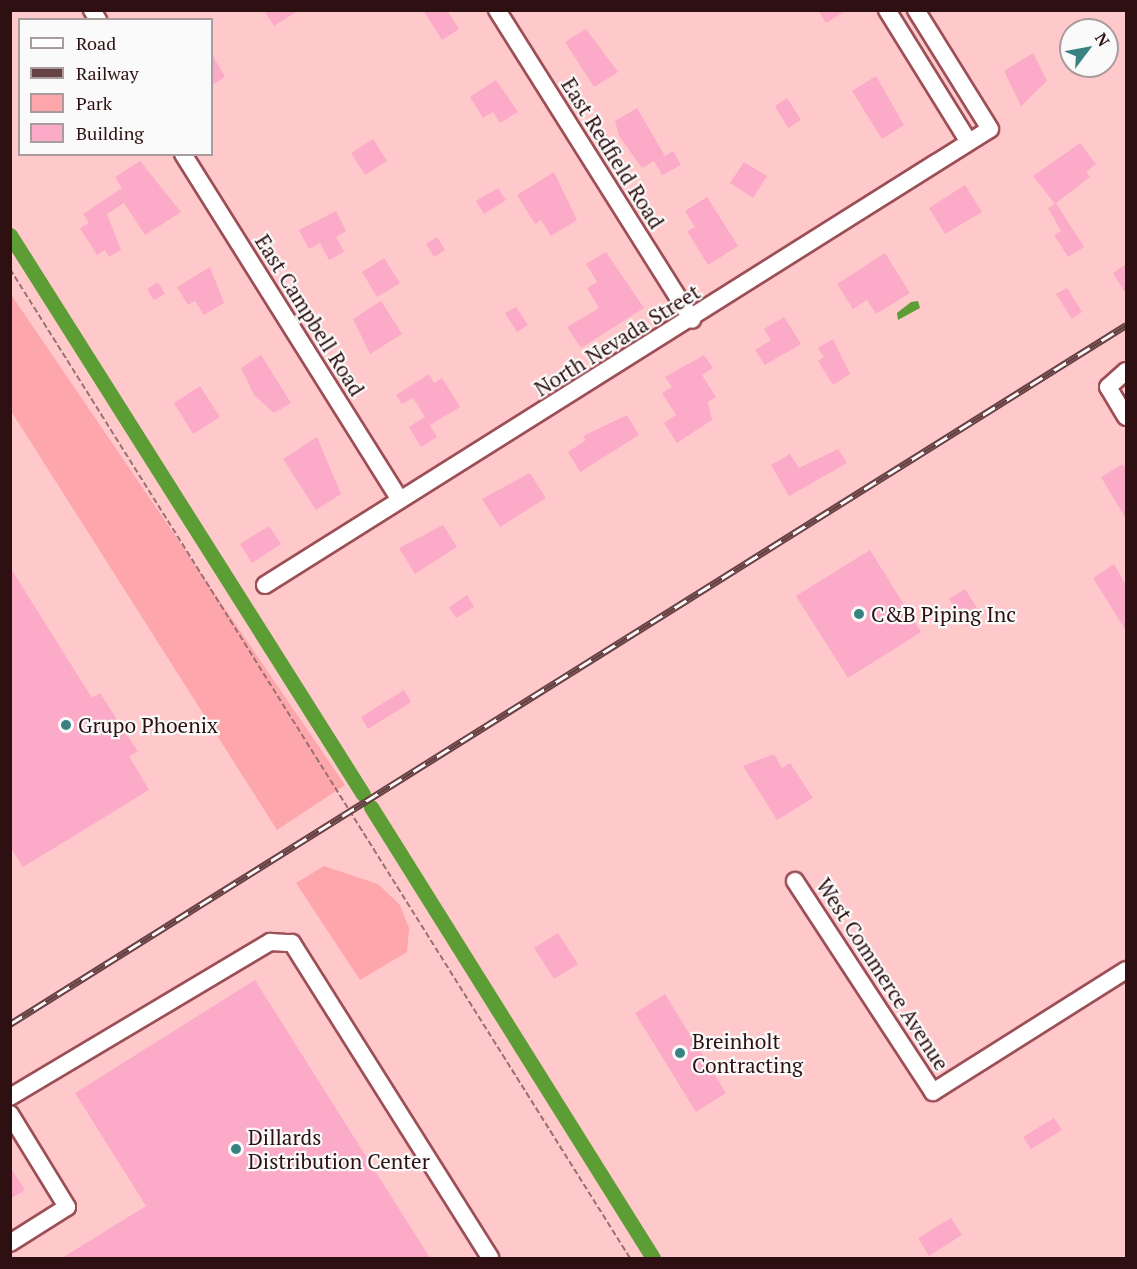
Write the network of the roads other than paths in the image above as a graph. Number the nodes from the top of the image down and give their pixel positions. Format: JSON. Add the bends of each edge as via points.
{"nodes":[{"id":1,"x":497,"y":10,"type":"edge"},
{"id":2,"x":887,"y":10,"type":"edge"},
{"id":3,"x":916,"y":10,"type":"edge"},
{"id":4,"x":969,"y":142,"type":"junction"},
{"id":5,"x":184,"y":156,"type":"edge"},
{"id":6,"x":692,"y":320,"type":"junction"},
{"id":7,"x":1126,"y":371,"type":"edge"},
{"id":8,"x":1126,"y":417,"type":"edge"},
{"id":9,"x":400,"y":500,"type":"junction"},
{"id":10,"x":265,"y":585,"type":"dead end"},
{"id":11,"x":795,"y":881,"type":"dead end"},
{"id":12,"x":1126,"y":970,"type":"edge"},
{"id":13,"x":10,"y":1097,"type":"edge"},
{"id":14,"x":10,"y":1114,"type":"edge"},
{"id":15,"x":10,"y":1243,"type":"edge"},
{"id":16,"x":490,"y":1258,"type":"edge"}],
"edges":[{"from":1,"to":6,"type":"street","name":"East Redfield Road"},
{"from":2,"to":4,"type":"street"},
{"from":3,"to":4,"type":"street","name":"North Nevada Street","via":[[990,129]]},
{"from":4,"to":6,"type":"street","name":"North Nevada Street"},
{"from":5,"to":9,"type":"street","name":"East Campbell Road"},
{"from":6,"to":9,"type":"street","name":"North Nevada Street"},
{"from":7,"to":8,"type":"street","via":[[1108,387]]},
{"from":9,"to":10,"type":"street","name":"North Nevada Street"},
{"from":11,"to":12,"type":"street","name":"West Commerce Avenue","via":[[933,1092]]},
{"from":13,"to":16,"type":"street","via":[[270,942],[292,943]]},
{"from":14,"to":15,"type":"street","via":[[67,1207]]}]}
